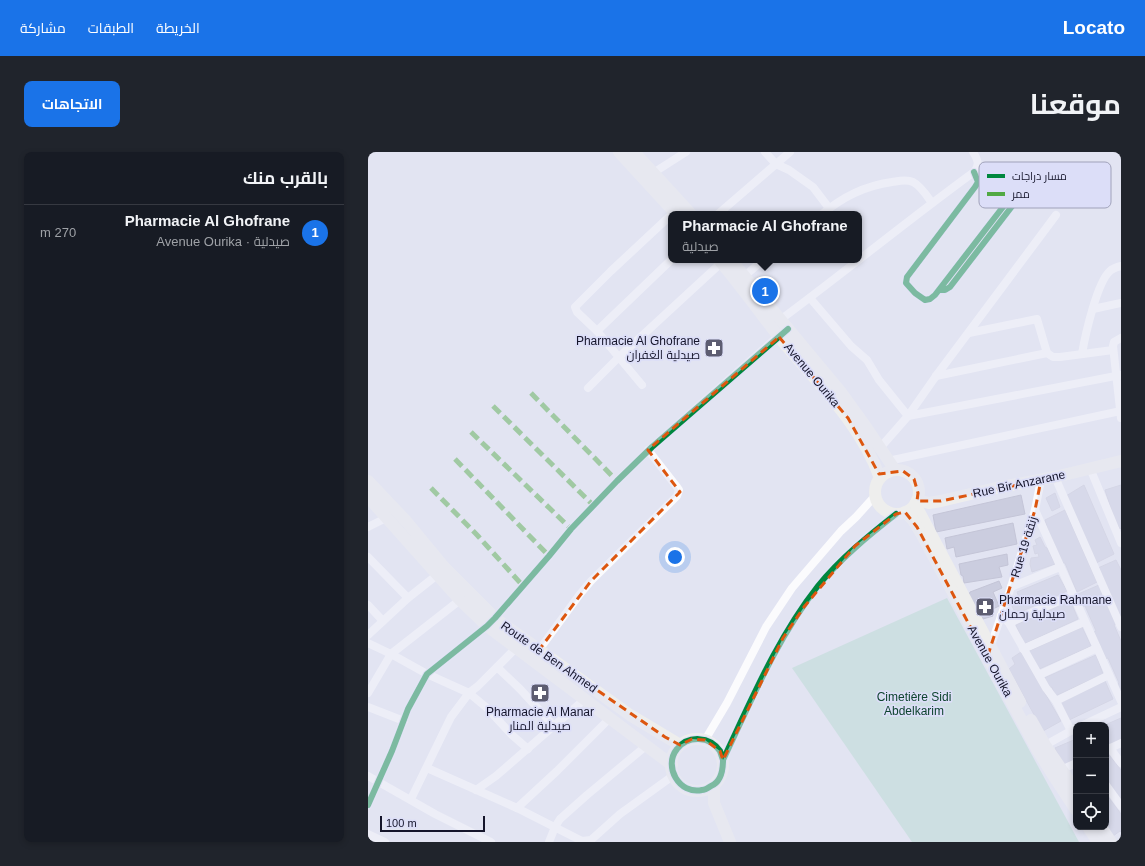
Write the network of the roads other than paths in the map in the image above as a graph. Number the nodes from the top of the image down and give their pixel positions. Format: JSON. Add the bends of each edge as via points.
{"nodes":[{"id":1,"x":619,"y":152,"type":"edge"},
{"id":2,"x":634,"y":152,"type":"edge"},
{"id":3,"x":686,"y":152,"type":"edge"},
{"id":4,"x":765,"y":152,"type":"edge"},
{"id":5,"x":790,"y":152,"type":"edge"},
{"id":6,"x":973,"y":152,"type":"edge"},
{"id":7,"x":776,"y":164,"type":"junction"},
{"id":8,"x":974,"y":172,"type":"junction"},
{"id":9,"x":648,"y":177,"type":"junction"},
{"id":10,"x":932,"y":203,"type":"junction"},
{"id":11,"x":829,"y":208,"type":"junction"},
{"id":12,"x":1002,"y":208,"type":"edge"},
{"id":13,"x":1011,"y":208,"type":"edge"},
{"id":14,"x":671,"y":211,"type":"edge"},
{"id":15,"x":688,"y":211,"type":"edge"},
{"id":16,"x":721,"y":211,"type":"edge"},
{"id":17,"x":826,"y":211,"type":"edge"},
{"id":18,"x":1056,"y":215,"type":"dead end"},
{"id":19,"x":668,"y":219,"type":"edge"},
{"id":20,"x":862,"y":258,"type":"edge"},
{"id":21,"x":668,"y":263,"type":"edge"},
{"id":22,"x":721,"y":263,"type":"edge"},
{"id":23,"x":725,"y":263,"type":"edge"},
{"id":24,"x":760,"y":263,"type":"edge"},
{"id":25,"x":855,"y":263,"type":"edge"},
{"id":26,"x":1121,"y":266,"type":"edge"},
{"id":27,"x":741,"y":279,"type":"junction"},
{"id":28,"x":938,"y":290,"type":"junction"},
{"id":29,"x":810,"y":298,"type":"junction"},
{"id":30,"x":1121,"y":302,"type":"edge"},
{"id":31,"x":1093,"y":309,"type":"junction"},
{"id":32,"x":780,"y":320,"type":"junction"},
{"id":33,"x":597,"y":331,"type":"junction"},
{"id":34,"x":969,"y":332,"type":"junction"},
{"id":35,"x":783,"y":333,"type":"junction"},
{"id":36,"x":1121,"y":338,"type":"edge"},
{"id":37,"x":1113,"y":350,"type":"junction"},
{"id":38,"x":1047,"y":353,"type":"junction"},
{"id":39,"x":1082,"y":354,"type":"junction"},
{"id":40,"x":618,"y":357,"type":"junction"},
{"id":41,"x":936,"y":376,"type":"junction"},
{"id":42,"x":1118,"y":376,"type":"edge"},
{"id":43,"x":642,"y":385,"type":"dead end"},
{"id":44,"x":588,"y":388,"type":"dead end"},
{"id":45,"x":1121,"y":414,"type":"edge"},
{"id":46,"x":908,"y":416,"type":"junction"},
{"id":47,"x":880,"y":448,"type":"junction"},
{"id":48,"x":648,"y":450,"type":"junction"},
{"id":49,"x":1121,"y":461,"type":"edge"},
{"id":50,"x":892,"y":465,"type":"junction"},
{"id":51,"x":1090,"y":468,"type":"junction"},
{"id":52,"x":1055,"y":477,"type":"junction"},
{"id":53,"x":880,"y":478,"type":"junction"},
{"id":54,"x":1041,"y":480,"type":"junction"},
{"id":55,"x":368,"y":481,"type":"edge"},
{"id":56,"x":875,"y":496,"type":"junction"},
{"id":57,"x":368,"y":497,"type":"edge"},
{"id":58,"x":916,"y":502,"type":"junction"},
{"id":59,"x":1035,"y":510,"type":"junction"},
{"id":60,"x":901,"y":513,"type":"junction"},
{"id":61,"x":386,"y":518,"type":"junction"},
{"id":62,"x":368,"y":527,"type":"edge"},
{"id":63,"x":1119,"y":532,"type":"edge"},
{"id":64,"x":1121,"y":543,"type":"edge"},
{"id":65,"x":369,"y":561,"type":"edge"},
{"id":66,"x":1060,"y":567,"type":"junction"},
{"id":67,"x":437,"y":574,"type":"junction"},
{"id":68,"x":1011,"y":587,"type":"junction"},
{"id":69,"x":1073,"y":595,"type":"junction"},
{"id":70,"x":408,"y":598,"type":"junction"},
{"id":71,"x":460,"y":600,"type":"junction"},
{"id":72,"x":368,"y":605,"type":"edge"},
{"id":73,"x":1001,"y":616,"type":"junction"},
{"id":74,"x":383,"y":621,"type":"junction"},
{"id":75,"x":491,"y":622,"type":"junction"},
{"id":76,"x":1084,"y":622,"type":"junction"},
{"id":77,"x":1009,"y":623,"type":"junction"},
{"id":78,"x":1121,"y":627,"type":"edge"},
{"id":79,"x":368,"y":635,"type":"edge"},
{"id":80,"x":368,"y":644,"type":"edge"},
{"id":81,"x":991,"y":645,"type":"junction"},
{"id":82,"x":1097,"y":648,"type":"junction"},
{"id":83,"x":515,"y":649,"type":"junction"},
{"id":84,"x":1023,"y":649,"type":"junction"},
{"id":85,"x":539,"y":650,"type":"junction"},
{"id":86,"x":391,"y":654,"type":"junction"},
{"id":87,"x":987,"y":658,"type":"junction"},
{"id":88,"x":497,"y":667,"type":"junction"},
{"id":89,"x":427,"y":674,"type":"junction"},
{"id":90,"x":1110,"y":675,"type":"junction"},
{"id":91,"x":1039,"y":676,"type":"junction"},
{"id":92,"x":368,"y":693,"type":"edge"},
{"id":93,"x":469,"y":693,"type":"junction"},
{"id":94,"x":584,"y":699,"type":"junction"},
{"id":95,"x":1056,"y":701,"type":"junction"},
{"id":96,"x":1121,"y":701,"type":"edge"},
{"id":97,"x":368,"y":707,"type":"edge"},
{"id":98,"x":1121,"y":707,"type":"edge"},
{"id":99,"x":610,"y":718,"type":"junction"},
{"id":100,"x":404,"y":721,"type":"junction"},
{"id":101,"x":1089,"y":722,"type":"edge"},
{"id":102,"x":554,"y":726,"type":"junction"},
{"id":103,"x":1073,"y":727,"type":"edge"},
{"id":104,"x":1073,"y":730,"type":"edge"},
{"id":105,"x":705,"y":740,"type":"junction"},
{"id":106,"x":1121,"y":743,"type":"edge"},
{"id":107,"x":680,"y":745,"type":"junction"},
{"id":108,"x":646,"y":746,"type":"junction"},
{"id":109,"x":1041,"y":747,"type":"junction"},
{"id":110,"x":528,"y":749,"type":"junction"},
{"id":111,"x":1109,"y":749,"type":"edge"},
{"id":112,"x":1109,"y":750,"type":"edge"},
{"id":113,"x":723,"y":760,"type":"junction"},
{"id":114,"x":1073,"y":764,"type":"edge"},
{"id":115,"x":1121,"y":764,"type":"edge"},
{"id":116,"x":427,"y":768,"type":"junction"},
{"id":117,"x":673,"y":770,"type":"junction"},
{"id":118,"x":1061,"y":770,"type":"junction"},
{"id":119,"x":368,"y":776,"type":"edge"},
{"id":120,"x":379,"y":781,"type":"junction"},
{"id":121,"x":714,"y":785,"type":"junction"},
{"id":122,"x":1073,"y":787,"type":"edge"},
{"id":123,"x":1109,"y":789,"type":"edge"},
{"id":124,"x":476,"y":790,"type":"junction"},
{"id":125,"x":702,"y":790,"type":"junction"},
{"id":126,"x":411,"y":799,"type":"junction"},
{"id":127,"x":714,"y":803,"type":"junction"},
{"id":128,"x":368,"y":805,"type":"edge"},
{"id":129,"x":1073,"y":805,"type":"edge"},
{"id":130,"x":1121,"y":806,"type":"edge"},
{"id":131,"x":517,"y":808,"type":"junction"},
{"id":132,"x":555,"y":827,"type":"junction"},
{"id":133,"x":1090,"y":830,"type":"edge"},
{"id":134,"x":1102,"y":830,"type":"edge"},
{"id":135,"x":374,"y":838,"type":"edge"},
{"id":136,"x":385,"y":842,"type":"edge"},
{"id":137,"x":491,"y":842,"type":"edge"},
{"id":138,"x":549,"y":842,"type":"edge"},
{"id":139,"x":730,"y":842,"type":"edge"},
{"id":140,"x":1098,"y":842,"type":"edge"},
{"id":141,"x":1111,"y":842,"type":"edge"}],
"edges":[{"from":1,"to":9,"type":"street"},
{"from":2,"to":9,"type":"street"},
{"from":3,"to":9,"type":"street"},
{"from":4,"to":7,"type":"street"},
{"from":5,"to":7,"type":"street"},
{"from":6,"to":8,"type":"street","via":[[978,163]]},
{"from":7,"to":11,"type":"street","via":[[813,187]]},
{"from":7,"to":16,"type":"street"},
{"from":8,"to":10,"type":"street"},
{"from":8,"to":28,"type":"street","via":[[978,182],[976,187],[906,277],[906,283],[923,300],[930,299]]},
{"from":9,"to":14,"type":"street"},
{"from":9,"to":15,"type":"street"},
{"from":10,"to":11,"type":"street","via":[[918,185],[904,180],[868,186]]},
{"from":10,"to":20,"type":"street"},
{"from":11,"to":17,"type":"street"},
{"from":12,"to":28,"type":"street"},
{"from":13,"to":28,"type":"street","via":[[959,277],[948,289]]},
{"from":18,"to":34,"type":"street"},
{"from":19,"to":33,"type":"street","via":[[576,305],[577,312]]},
{"from":21,"to":33,"type":"street"},
{"from":22,"to":40,"type":"street"},
{"from":23,"to":27,"type":"street","name":"Avenue Ourika"},
{"from":24,"to":27,"type":"street"},
{"from":25,"to":29,"type":"street"},
{"from":26,"to":31,"type":"street","via":[[1110,270],[1103,279]]},
{"from":27,"to":32,"type":"street","name":"Avenue Ourika"},
{"from":27,"to":35,"type":"street","name":"Avenue Ourika"},
{"from":29,"to":32,"type":"street"},
{"from":29,"to":46,"type":"street","via":[[851,346],[867,360],[879,380]]},
{"from":30,"to":31,"type":"street"},
{"from":31,"to":39,"type":"street"},
{"from":32,"to":35,"type":"street","name":"Avenue Ourika"},
{"from":33,"to":40,"type":"street"},
{"from":34,"to":38,"type":"street","via":[[1037,318]]},
{"from":34,"to":41,"type":"street"},
{"from":35,"to":47,"type":"street","name":"Avenue Ourika","via":[[840,392]]},
{"from":35,"to":48,"type":"street"},
{"from":35,"to":53,"type":"street","name":"Avenue Ourika","via":[[848,418],[871,456]]},
{"from":36,"to":37,"type":"street","via":[[1114,342]]},
{"from":37,"to":39,"type":"street"},
{"from":37,"to":42,"type":"street"},
{"from":38,"to":39,"type":"street","via":[[1060,357]]},
{"from":38,"to":41,"type":"street"},
{"from":40,"to":43,"type":"street"},
{"from":40,"to":44,"type":"street"},
{"from":41,"to":46,"type":"street"},
{"from":42,"to":45,"type":"street"},
{"from":42,"to":46,"type":"street"},
{"from":45,"to":50,"type":"street"},
{"from":46,"to":47,"type":"street"},
{"from":47,"to":50,"type":"street","name":"Avenue Ourika"},
{"from":48,"to":75,"type":"street","via":[[593,505]]},
{"from":48,"to":85,"type":"street","via":[[679,490],[677,496],[591,581]]},
{"from":49,"to":51,"type":"street","name":"Rue Bir Anzarane"},
{"from":50,"to":53,"type":"street"},
{"from":50,"to":58,"type":"street","name":"Avenue Ourika","via":[[914,479],[918,493]]},
{"from":51,"to":52,"type":"street","name":"Rue Bir Anzarane"},
{"from":51,"to":63,"type":"street"},
{"from":52,"to":54,"type":"street","name":"Rue Bir Anzarane"},
{"from":52,"to":78,"type":"street"},
{"from":53,"to":56,"type":"street","via":[[876,483]]},
{"from":54,"to":58,"type":"street","name":"Rue Bir Anzarane","via":[[941,501]]},
{"from":54,"to":59,"type":"street","name":"Rue 19 زنقة"},
{"from":55,"to":75,"type":"street","name":"Route de Ben Ahmed","via":[[406,521]]},
{"from":56,"to":60,"type":"street","name":"Avenue Ourika","via":[[879,505],[887,512]]},
{"from":56,"to":105,"type":"street","via":[[792,588],[766,627]]},
{"from":57,"to":61,"type":"street","name":"Route de Ben Ahmed"},
{"from":58,"to":60,"type":"street","via":[[911,509]]},
{"from":58,"to":81,"type":"street","name":"Avenue Ourika"},
{"from":59,"to":66,"type":"street"},
{"from":59,"to":68,"type":"street","name":"Rue 19 زنقة"},
{"from":60,"to":87,"type":"street","name":"Avenue Ourika","via":[[913,520],[924,538]]},
{"from":60,"to":113,"type":"street","via":[[855,546],[818,586],[783,638]]},
{"from":61,"to":62,"type":"street"},
{"from":61,"to":67,"type":"street","name":"Route de Ben Ahmed"},
{"from":63,"to":64,"type":"street"},
{"from":65,"to":70,"type":"street"},
{"from":66,"to":68,"type":"street"},
{"from":66,"to":69,"type":"street"},
{"from":67,"to":70,"type":"street"},
{"from":67,"to":71,"type":"street","name":"Route de Ben Ahmed"},
{"from":68,"to":73,"type":"street","name":"Rue 19 زنقة"},
{"from":69,"to":76,"type":"street"},
{"from":69,"to":77,"type":"street"},
{"from":70,"to":74,"type":"street"},
{"from":71,"to":75,"type":"street","name":"Route de Ben Ahmed"},
{"from":71,"to":86,"type":"street"},
{"from":72,"to":74,"type":"street"},
{"from":73,"to":77,"type":"street"},
{"from":73,"to":81,"type":"street","name":"Rue 19 زنقة"},
{"from":74,"to":79,"type":"street"},
{"from":75,"to":83,"type":"street","name":"Route de Ben Ahmed"},
{"from":75,"to":85,"type":"street","name":"Route de Ben Ahmed"},
{"from":75,"to":89,"type":"street"},
{"from":76,"to":82,"type":"street"},
{"from":76,"to":84,"type":"street"},
{"from":77,"to":84,"type":"street"},
{"from":80,"to":86,"type":"street"},
{"from":81,"to":87,"type":"street","name":"Rue 19 زنقة"},
{"from":81,"to":109,"type":"street","name":"Avenue Ourika"},
{"from":82,"to":90,"type":"street"},
{"from":82,"to":91,"type":"street"},
{"from":83,"to":88,"type":"street"},
{"from":83,"to":94,"type":"street","name":"Route de Ben Ahmed"},
{"from":84,"to":91,"type":"street"},
{"from":85,"to":107,"type":"street","name":"Route de Ben Ahmed","via":[[630,715]]},
{"from":86,"to":89,"type":"street"},
{"from":86,"to":92,"type":"street"},
{"from":87,"to":109,"type":"street","name":"Avenue Ourika"},
{"from":88,"to":93,"type":"street"},
{"from":88,"to":102,"type":"street"},
{"from":89,"to":93,"type":"street"},
{"from":89,"to":100,"type":"street"},
{"from":90,"to":95,"type":"street"},
{"from":90,"to":96,"type":"street"},
{"from":91,"to":95,"type":"street"},
{"from":93,"to":110,"type":"street"},
{"from":93,"to":116,"type":"street","via":[[451,717]]},
{"from":94,"to":99,"type":"street","name":"Route de Ben Ahmed"},
{"from":94,"to":102,"type":"street"},
{"from":95,"to":103,"type":"street"},
{"from":97,"to":100,"type":"street"},
{"from":98,"to":101,"type":"street"},
{"from":99,"to":108,"type":"street","name":"Route de Ben Ahmed"},
{"from":99,"to":131,"type":"street"},
{"from":100,"to":120,"type":"street"},
{"from":102,"to":110,"type":"street"},
{"from":104,"to":109,"type":"street"},
{"from":105,"to":107,"type":"street","via":[[692,739]]},
{"from":105,"to":113,"type":"street","via":[[720,751]]},
{"from":106,"to":111,"type":"street"},
{"from":107,"to":117,"type":"street","via":[[674,754]]},
{"from":108,"to":117,"type":"street","name":"Route de Ben Ahmed"},
{"from":108,"to":132,"type":"street","via":[[560,819]]},
{"from":109,"to":118,"type":"street","name":"Avenue Ourika"},
{"from":109,"to":129,"type":"street","name":"Avenue Ourika","via":[[1055,778]]},
{"from":110,"to":124,"type":"street"},
{"from":112,"to":115,"type":"street"},
{"from":113,"to":121,"type":"street","via":[[722,774]]},
{"from":114,"to":118,"type":"street"},
{"from":116,"to":124,"type":"street"},
{"from":116,"to":126,"type":"street"},
{"from":117,"to":125,"type":"street","name":"Route de Ben Ahmed","via":[[678,782],[685,788]]},
{"from":117,"to":132,"type":"street","via":[[589,841],[582,841]]},
{"from":118,"to":122,"type":"street","name":"Avenue Ourika"},
{"from":119,"to":120,"type":"street"},
{"from":120,"to":126,"type":"street"},
{"from":120,"to":128,"type":"street"},
{"from":121,"to":125,"type":"street"},
{"from":121,"to":127,"type":"street"},
{"from":123,"to":130,"type":"street"},
{"from":124,"to":131,"type":"street"},
{"from":125,"to":127,"type":"street"},
{"from":126,"to":137,"type":"street"},
{"from":127,"to":139,"type":"street"},
{"from":131,"to":132,"type":"street"},
{"from":132,"to":138,"type":"street"},
{"from":133,"to":140,"type":"street"},
{"from":134,"to":141,"type":"street"},
{"from":135,"to":136,"type":"street"}]}
